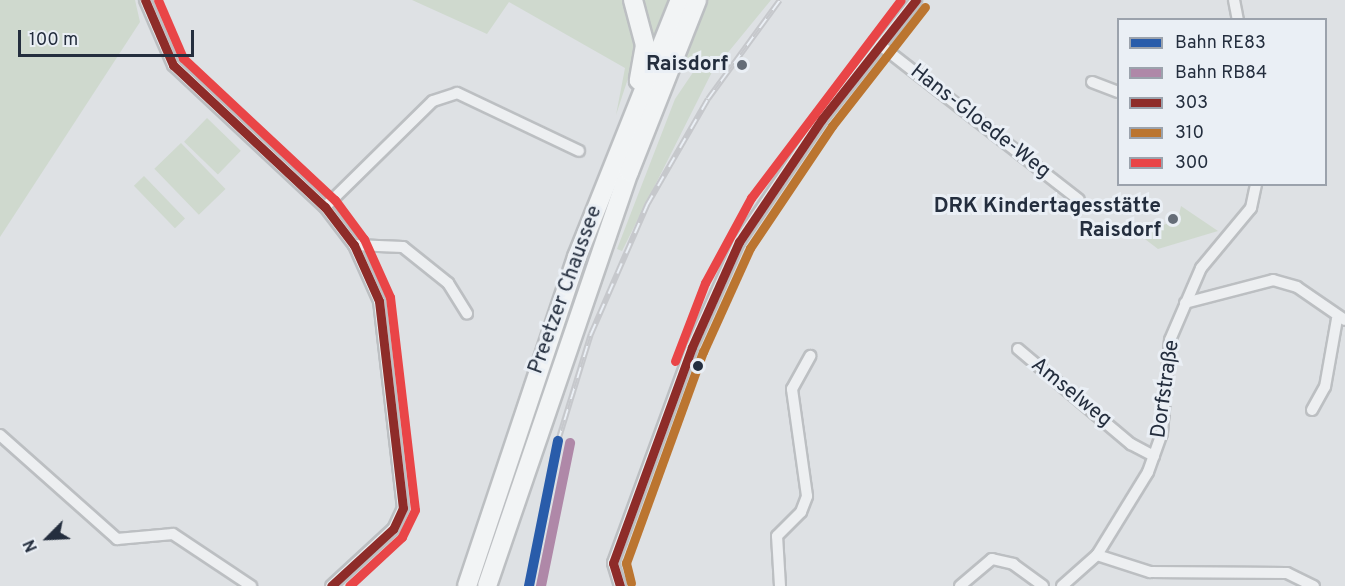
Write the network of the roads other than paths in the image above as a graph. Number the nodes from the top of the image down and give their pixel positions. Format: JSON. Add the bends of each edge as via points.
{"nodes":[{"id":1,"x":145,"y":0,"type":"edge"},
{"id":2,"x":633,"y":0,"type":"edge"},
{"id":3,"x":680,"y":0,"type":"edge"},
{"id":4,"x":697,"y":0,"type":"edge"},
{"id":5,"x":916,"y":0,"type":"edge"},
{"id":6,"x":1234,"y":0,"type":"edge"},
{"id":7,"x":1238,"y":18,"type":"edge"},
{"id":8,"x":880,"y":45,"type":"junction"},
{"id":9,"x":1092,"y":82,"type":"dead end"},
{"id":10,"x":1117,"y":91,"type":"edge"},
{"id":11,"x":633,"y":108,"type":"junction"},
{"id":12,"x":579,"y":151,"type":"dead end"},
{"id":13,"x":1256,"y":186,"type":"edge"},
{"id":14,"x":1079,"y":200,"type":"dead end"},
{"id":15,"x":325,"y":207,"type":"junction"},
{"id":16,"x":354,"y":245,"type":"junction"},
{"id":17,"x":1185,"y":303,"type":"junction"},
{"id":18,"x":467,"y":314,"type":"dead end"},
{"id":19,"x":1341,"y":320,"type":"edge"},
{"id":20,"x":1018,"y":349,"type":"dead end"},
{"id":21,"x":810,"y":356,"type":"dead end"},
{"id":22,"x":1312,"y":410,"type":"dead end"},
{"id":23,"x":3,"y":435,"type":"edge"},
{"id":24,"x":1155,"y":456,"type":"junction"},
{"id":25,"x":1096,"y":555,"type":"junction"},
{"id":26,"x":251,"y":586,"type":"edge"},
{"id":27,"x":331,"y":586,"type":"edge"},
{"id":28,"x":467,"y":586,"type":"edge"},
{"id":29,"x":487,"y":586,"type":"edge"},
{"id":30,"x":620,"y":586,"type":"edge"},
{"id":31,"x":780,"y":586,"type":"edge"},
{"id":32,"x":960,"y":586,"type":"edge"},
{"id":33,"x":1043,"y":586,"type":"edge"},
{"id":34,"x":1062,"y":586,"type":"edge"},
{"id":35,"x":1314,"y":586,"type":"edge"}],
"edges":[{"from":1,"to":15,"type":"street","via":[[157,36],[185,80]]},
{"from":2,"to":11,"type":"highway","via":[[645,45]]},
{"from":3,"to":11,"type":"highway","name":"Preetzer Chaussee"},
{"from":4,"to":29,"type":"highway","name":"Preetzer Chaussee","via":[[625,183]]},
{"from":5,"to":8,"type":"street"},
{"from":6,"to":7,"type":"street"},
{"from":8,"to":14,"type":"street","name":"Hans-Gloede-Weg"},
{"from":8,"to":30,"type":"street","via":[[761,204],[716,289],[614,563]]},
{"from":9,"to":10,"type":"street"},
{"from":11,"to":28,"type":"highway","name":"Preetzer Chaussee","via":[[573,267]]},
{"from":12,"to":15,"type":"street","via":[[457,93],[433,101]]},
{"from":13,"to":17,"type":"street","name":"Dorfstraße","via":[[1251,208],[1209,255]]},
{"from":15,"to":16,"type":"street"},
{"from":16,"to":18,"type":"street","via":[[403,247],[448,283]]},
{"from":16,"to":27,"type":"street","via":[[385,322],[404,498],[393,529]]},
{"from":17,"to":19,"type":"street","via":[[1273,280],[1298,286]]},
{"from":17,"to":24,"type":"street","name":"Dorfstraße","via":[[1170,340]]},
{"from":19,"to":22,"type":"street","via":[[1325,387]]},
{"from":20,"to":24,"type":"street","name":"Amselweg","via":[[1131,444]]},
{"from":21,"to":31,"type":"street","via":[[792,389],[807,496],[801,512],[777,536]]},
{"from":23,"to":26,"type":"street","via":[[117,539],[173,534]]},
{"from":24,"to":25,"type":"street","name":"Dorfstraße"},
{"from":25,"to":34,"type":"street","name":"Dorfstraße"},
{"from":25,"to":35,"type":"street","via":[[1150,572],[1287,573]]},
{"from":32,"to":33,"type":"street","via":[[992,559],[1013,564]]}]}
